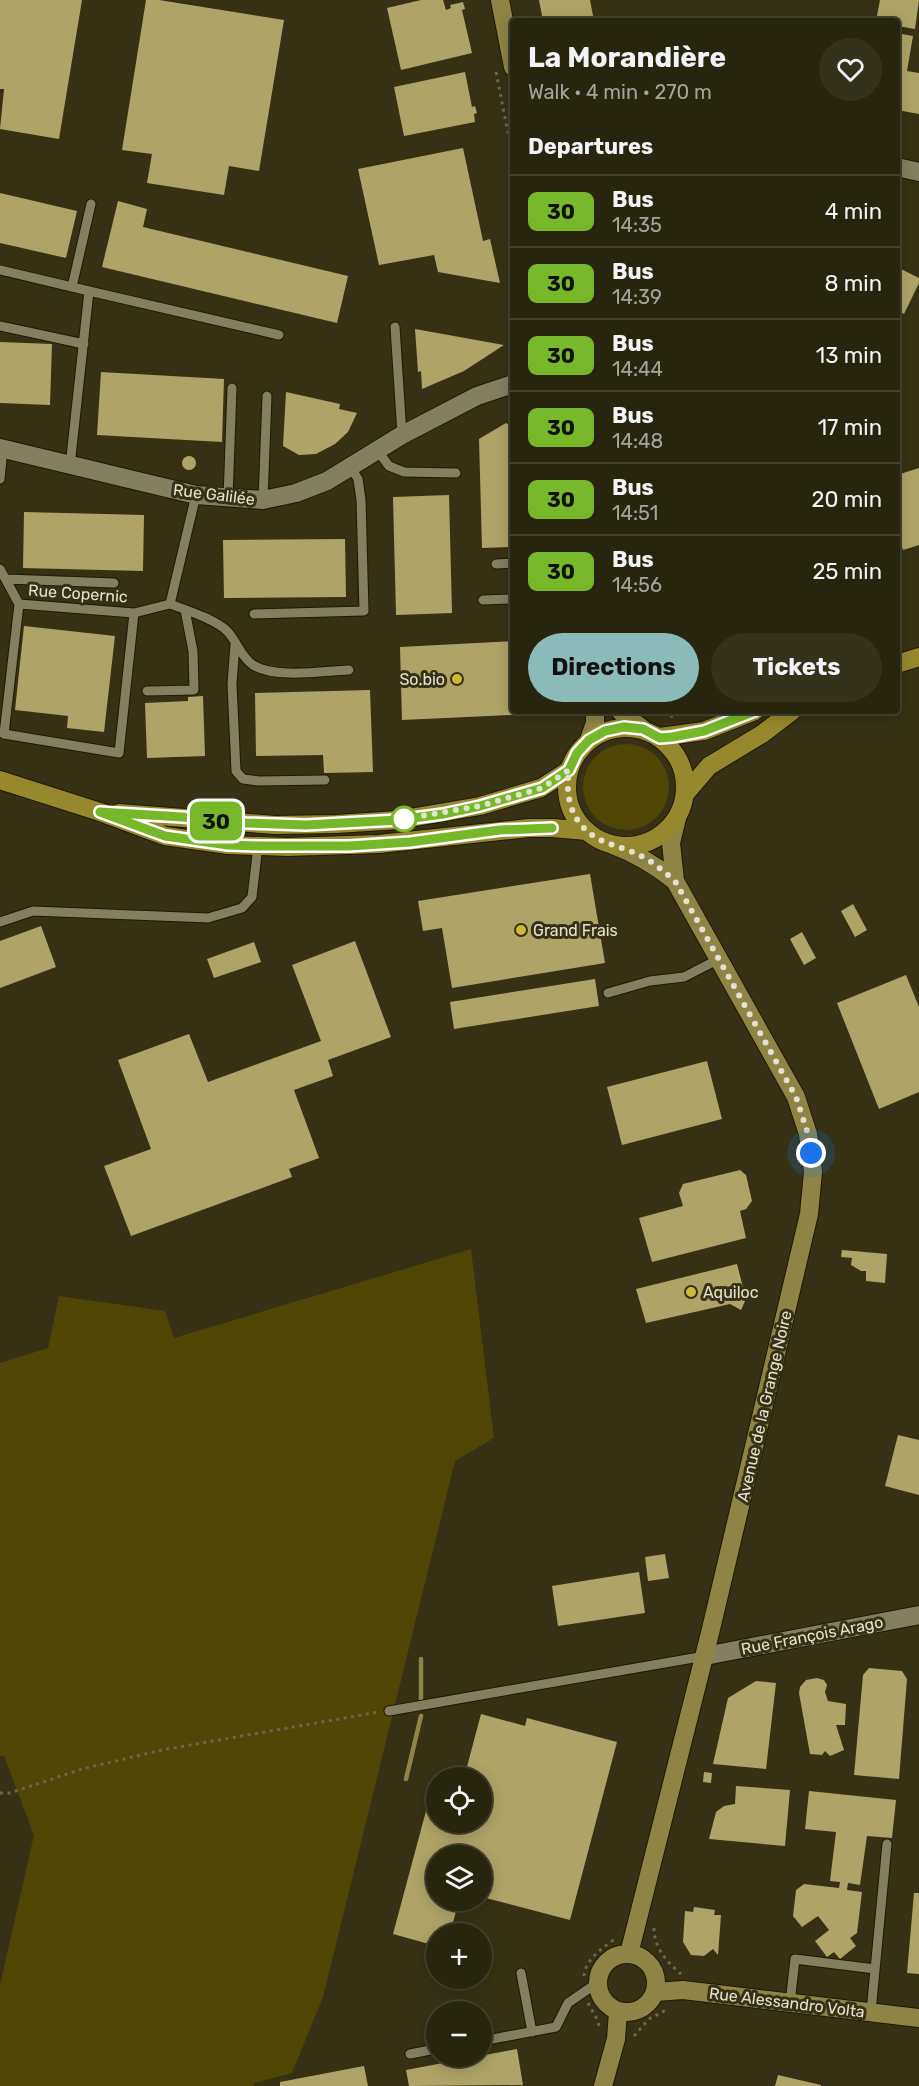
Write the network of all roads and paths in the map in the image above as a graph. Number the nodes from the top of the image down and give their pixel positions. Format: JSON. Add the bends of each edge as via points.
{"nodes":[{"id":1,"x":500,"y":0,"type":"edge"},
{"id":2,"x":504,"y":67,"type":"edge"},
{"id":3,"x":510,"y":128,"type":"edge"},
{"id":4,"x":900,"y":168,"type":"edge"},
{"id":5,"x":919,"y":172,"type":"edge"},
{"id":6,"x":91,"y":204,"type":"dead end"},
{"id":7,"x":0,"y":270,"type":"edge"},
{"id":8,"x":72,"y":287,"type":"junction"},
{"id":9,"x":89,"y":291,"type":"junction"},
{"id":10,"x":0,"y":326,"type":"edge"},
{"id":11,"x":395,"y":327,"type":"dead end"},
{"id":12,"x":279,"y":335,"type":"dead end"},
{"id":13,"x":84,"y":344,"type":"junction"},
{"id":14,"x":510,"y":385,"type":"edge"},
{"id":15,"x":232,"y":388,"type":"dead end"},
{"id":16,"x":267,"y":396,"type":"dead end"},
{"id":17,"x":402,"y":435,"type":"junction"},
{"id":18,"x":1,"y":448,"type":"edge"},
{"id":19,"x":377,"y":450,"type":"junction"},
{"id":20,"x":70,"y":466,"type":"junction"},
{"id":21,"x":350,"y":466,"type":"junction"},
{"id":22,"x":456,"y":473,"type":"dead end"},
{"id":23,"x":0,"y":479,"type":"edge"},
{"id":24,"x":195,"y":495,"type":"junction"},
{"id":25,"x":228,"y":498,"type":"junction"},
{"id":26,"x":263,"y":500,"type":"junction"},
{"id":27,"x":510,"y":563,"type":"edge"},
{"id":28,"x":496,"y":564,"type":"dead end"},
{"id":29,"x":0,"y":569,"type":"edge"},
{"id":30,"x":6,"y":579,"type":"junction"},
{"id":31,"x":114,"y":583,"type":"dead end"},
{"id":32,"x":510,"y":599,"type":"edge"},
{"id":33,"x":483,"y":600,"type":"dead end"},
{"id":34,"x":19,"y":604,"type":"junction"},
{"id":35,"x":170,"y":604,"type":"junction"},
{"id":36,"x":185,"y":609,"type":"junction"},
{"id":37,"x":134,"y":613,"type":"junction"},
{"id":38,"x":254,"y":614,"type":"dead end"},
{"id":39,"x":235,"y":644,"type":"junction"},
{"id":40,"x":919,"y":657,"type":"edge"},
{"id":41,"x":900,"y":663,"type":"edge"},
{"id":42,"x":349,"y":670,"type":"dead end"},
{"id":43,"x":147,"y":691,"type":"dead end"},
{"id":44,"x":595,"y":714,"type":"edge"},
{"id":45,"x":624,"y":714,"type":"edge"},
{"id":46,"x":747,"y":714,"type":"edge"},
{"id":47,"x":788,"y":714,"type":"edge"},
{"id":48,"x":643,"y":729,"type":"junction"},
{"id":49,"x":660,"y":738,"type":"junction"},
{"id":50,"x":589,"y":740,"type":"junction"},
{"id":51,"x":569,"y":770,"type":"junction"},
{"id":52,"x":0,"y":780,"type":"edge"},
{"id":53,"x":324,"y":780,"type":"dead end"},
{"id":54,"x":686,"y":793,"type":"junction"},
{"id":55,"x":100,"y":812,"type":"junction"},
{"id":56,"x":677,"y":818,"type":"junction"},
{"id":57,"x":586,"y":831,"type":"junction"},
{"id":58,"x":613,"y":844,"type":"junction"},
{"id":59,"x":258,"y":846,"type":"junction"},
{"id":60,"x":675,"y":881,"type":"junction"},
{"id":61,"x":0,"y":922,"type":"edge"},
{"id":62,"x":719,"y":959,"type":"junction"},
{"id":63,"x":608,"y":993,"type":"dead end"},
{"id":64,"x":919,"y":1615,"type":"edge"},
{"id":65,"x":705,"y":1656,"type":"junction"},
{"id":66,"x":389,"y":1711,"type":"joint"},
{"id":67,"x":0,"y":1793,"type":"edge"},
{"id":68,"x":888,"y":1844,"type":"dead end"},
{"id":69,"x":617,"y":1937,"type":"dead end"},
{"id":70,"x":629,"y":1954,"type":"junction"},
{"id":71,"x":875,"y":1968,"type":"junction"},
{"id":72,"x":520,"y":1973,"type":"dead end"},
{"id":73,"x":591,"y":1988,"type":"junction"},
{"id":74,"x":656,"y":1992,"type":"junction"},
{"id":75,"x":790,"y":2003,"type":"junction"},
{"id":76,"x":618,"y":2012,"type":"junction"},
{"id":77,"x":871,"y":2012,"type":"junction"},
{"id":78,"x":919,"y":2018,"type":"edge"},
{"id":79,"x":532,"y":2032,"type":"junction"},
{"id":80,"x":600,"y":2034,"type":"dead end"},
{"id":81,"x":492,"y":2039,"type":"edge"},
{"id":82,"x":426,"y":2051,"type":"edge"},
{"id":83,"x":410,"y":2054,"type":"dead end"},
{"id":84,"x":603,"y":2086,"type":"edge"}],
"edges":[{"from":1,"to":2,"type":"street"},
{"from":2,"to":3,"type":"path"},
{"from":4,"to":5,"type":"street"},
{"from":6,"to":8,"type":"lane"},
{"from":7,"to":8,"type":"lane"},
{"from":8,"to":9,"type":"lane"},
{"from":9,"to":12,"type":"lane"},
{"from":9,"to":13,"type":"lane"},
{"from":10,"to":13,"type":"lane"},
{"from":11,"to":17,"type":"lane"},
{"from":13,"to":20,"type":"lane"},
{"from":14,"to":17,"type":"street","name":"Rue Galilée","via":[[477,396]]},
{"from":15,"to":25,"type":"lane"},
{"from":16,"to":26,"type":"lane"},
{"from":17,"to":19,"type":"street","name":"Rue Galilée"},
{"from":18,"to":20,"type":"street","name":"Rue Galilée"},
{"from":18,"to":23,"type":"lane"},
{"from":19,"to":21,"type":"street","name":"Rue Galilée"},
{"from":19,"to":22,"type":"lane","via":[[389,466],[404,472]]},
{"from":20,"to":24,"type":"street","name":"Rue Galilée"},
{"from":21,"to":26,"type":"street","name":"Rue Galilée","via":[[327,481]]},
{"from":21,"to":38,"type":"lane","via":[[358,479],[361,500],[364,611]]},
{"from":24,"to":25,"type":"street","name":"Rue Galilée"},
{"from":24,"to":35,"type":"lane"},
{"from":25,"to":26,"type":"street","name":"Rue Galilée"},
{"from":27,"to":28,"type":"lane"},
{"from":29,"to":30,"type":"lane","name":"Rue Copernic"},
{"from":30,"to":31,"type":"lane"},
{"from":30,"to":34,"type":"lane","name":"Rue Copernic"},
{"from":32,"to":33,"type":"lane"},
{"from":34,"to":37,"type":"lane","name":"Rue Copernic"},
{"from":34,"to":37,"type":"lane","via":[[4,734],[119,753]]},
{"from":35,"to":36,"type":"lane"},
{"from":35,"to":37,"type":"lane","name":"Rue Copernic"},
{"from":36,"to":39,"type":"lane","via":[[228,632]]},
{"from":36,"to":43,"type":"lane","via":[[193,651],[194,690]]},
{"from":39,"to":42,"type":"lane","via":[[253,665],[278,673]]},
{"from":39,"to":53,"type":"lane","via":[[232,684],[236,771],[243,778],[259,782]]},
{"from":40,"to":41,"type":"main road"},
{"from":44,"to":50,"type":"street"},
{"from":45,"to":48,"type":"street"},
{"from":46,"to":49,"type":"main road","via":[[704,731]]},
{"from":47,"to":54,"type":"main road","via":[[709,766]]},
{"from":48,"to":49,"type":"main road"},
{"from":48,"to":50,"type":"main road","via":[[624,727]]},
{"from":49,"to":54,"type":"main road","via":[[681,762]]},
{"from":50,"to":51,"type":"main road"},
{"from":51,"to":55,"type":"main road","via":[[542,788],[480,806],[398,820],[275,825]]},
{"from":51,"to":57,"type":"main road","via":[[569,803]]},
{"from":52,"to":55,"type":"main road"},
{"from":54,"to":56,"type":"main road"},
{"from":55,"to":59,"type":"main road","via":[[165,836]]},
{"from":56,"to":58,"type":"main road","via":[[649,842]]},
{"from":56,"to":60,"type":"street","name":"Avenue de la Grange Noire","via":[[671,843]]},
{"from":57,"to":58,"type":"main road"},
{"from":57,"to":59,"type":"main road","via":[[529,828],[410,842]]},
{"from":58,"to":60,"type":"street","name":"Avenue de la Grange Noire","via":[[655,864]]},
{"from":59,"to":61,"type":"lane","via":[[252,897],[242,908],[208,918],[33,910]]},
{"from":60,"to":62,"type":"street","name":"Avenue de la Grange Noire"},
{"from":62,"to":63,"type":"lane","via":[[684,977],[650,981]]},
{"from":62,"to":65,"type":"street","name":"Avenue de la Grange Noire","via":[[796,1097],[808,1134],[813,1172],[809,1214]]},
{"from":64,"to":65,"type":"street","name":"Rue François Arago"},
{"from":65,"to":66,"type":"lane"},
{"from":65,"to":70,"type":"street","name":"Avenue de la Grange Noire"},
{"from":66,"to":67,"type":"path","via":[[162,1750]]},
{"from":68,"to":71,"type":"lane"},
{"from":69,"to":73,"type":"path","via":[[591,1959],[584,1971]]},
{"from":70,"to":73,"type":"street","via":[[604,1965]]},
{"from":70,"to":74,"type":"street","via":[[652,1966]]},
{"from":71,"to":75,"type":"lane","via":[[795,1959]]},
{"from":71,"to":77,"type":"lane"},
{"from":72,"to":79,"type":"lane"},
{"from":73,"to":76,"type":"street"},
{"from":73,"to":79,"type":"lane","via":[[568,2003],[556,2027]]},
{"from":73,"to":80,"type":"path"},
{"from":74,"to":75,"type":"street","name":"Rue Alessandro Volta","via":[[682,1990]]},
{"from":74,"to":76,"type":"street","via":[[637,2012]]},
{"from":75,"to":77,"type":"street","name":"Rue Alessandro Volta"},
{"from":76,"to":84,"type":"street","via":[[616,2039]]},
{"from":77,"to":78,"type":"street","name":"Rue Alessandro Volta"},
{"from":79,"to":81,"type":"lane"},
{"from":82,"to":83,"type":"lane"}]}
